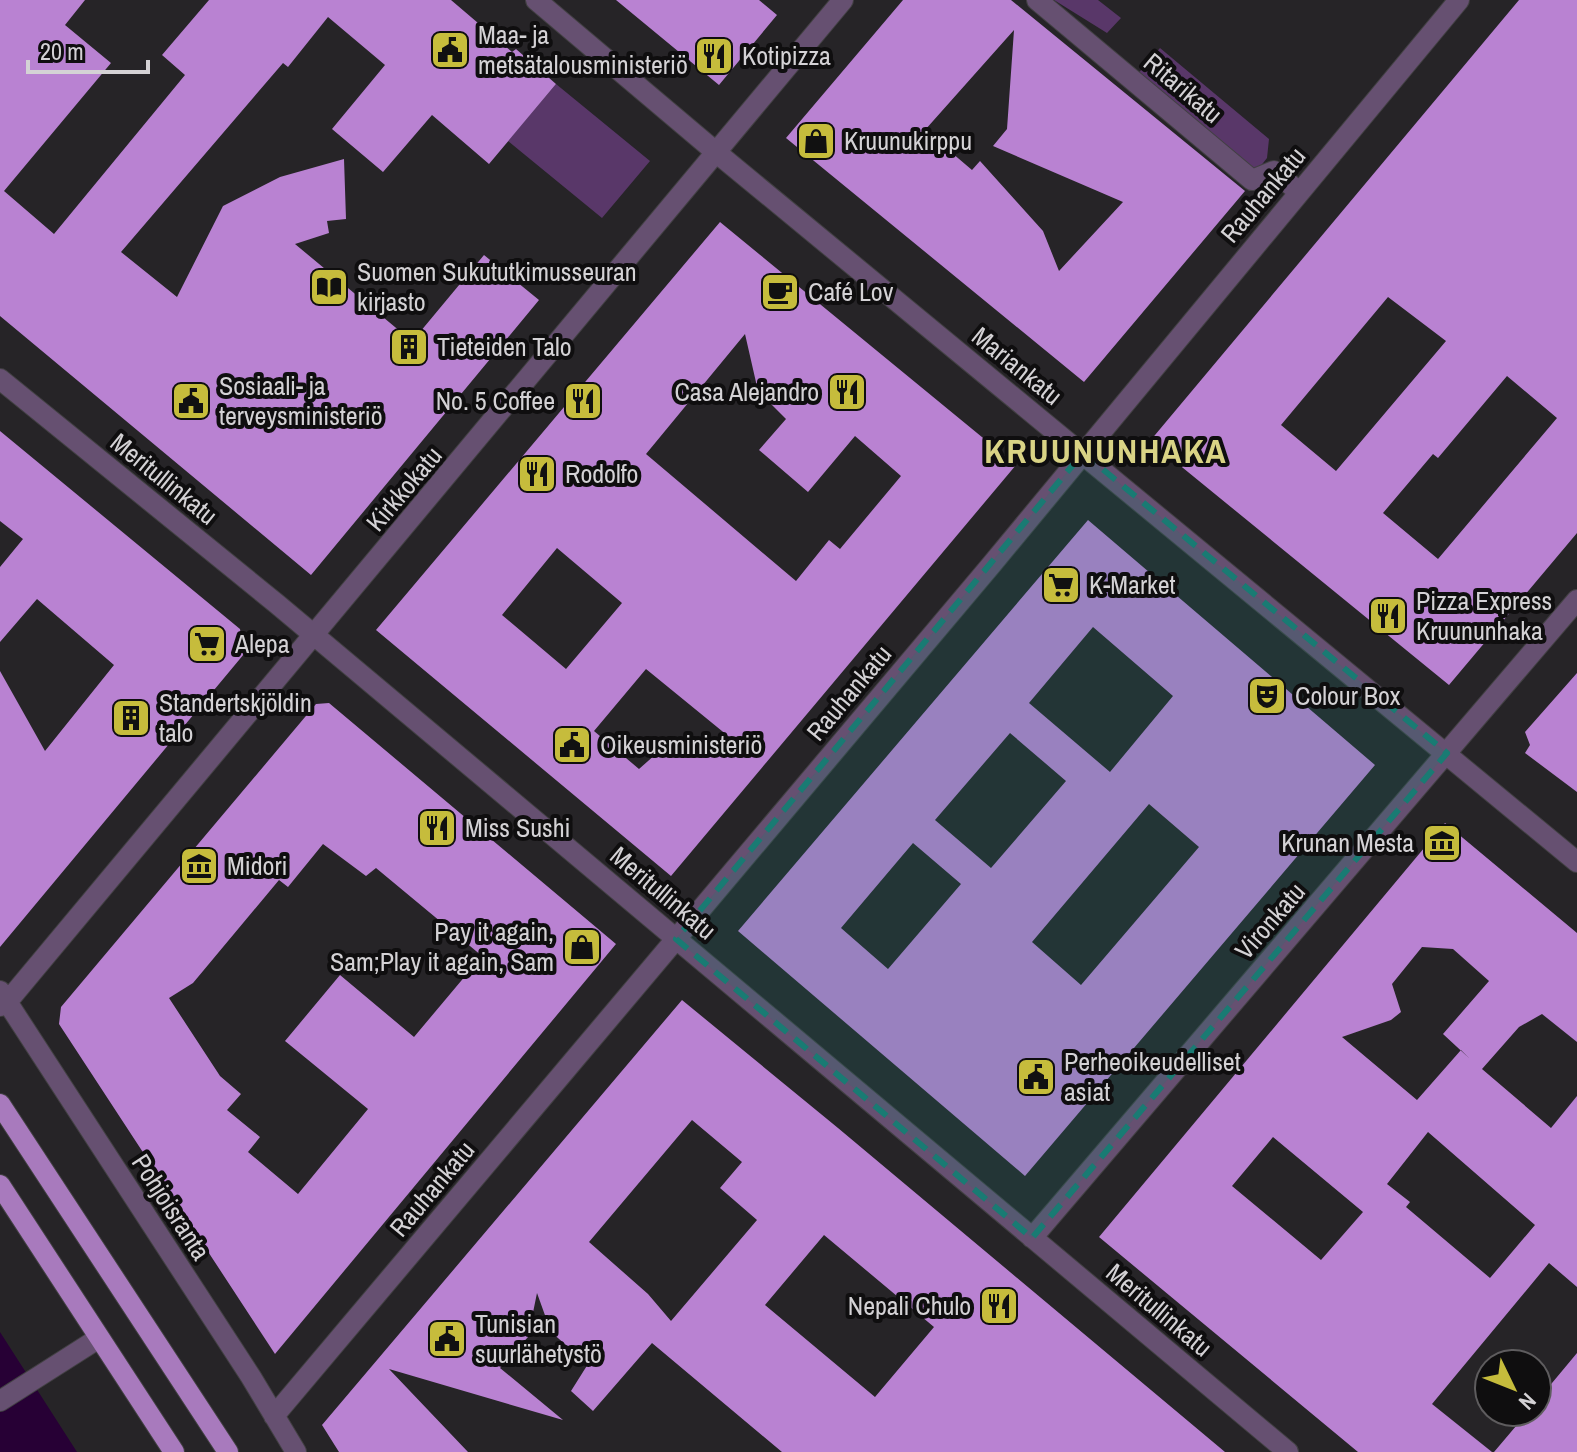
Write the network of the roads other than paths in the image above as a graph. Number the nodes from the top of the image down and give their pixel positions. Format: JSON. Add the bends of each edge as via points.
{"nodes":[{"id":1,"x":536,"y":0,"type":"edge"},
{"id":2,"x":843,"y":0,"type":"edge"},
{"id":3,"x":1037,"y":0,"type":"edge"},
{"id":4,"x":1459,"y":0,"type":"edge"},
{"id":5,"x":717,"y":153,"type":"junction"},
{"id":6,"x":1299,"y":192,"type":"junction"},
{"id":7,"x":0,"y":379,"type":"edge"},
{"id":8,"x":1083,"y":453,"type":"junction"},
{"id":9,"x":1577,"y":600,"type":"edge"},
{"id":10,"x":315,"y":636,"type":"junction"},
{"id":11,"x":1447,"y":753,"type":"junction"},
{"id":12,"x":1577,"y":862,"type":"edge"},
{"id":13,"x":676,"y":939,"type":"junction"},
{"id":14,"x":3,"y":1000,"type":"edge"},
{"id":15,"x":0,"y":1104,"type":"edge"},
{"id":16,"x":0,"y":1185,"type":"edge"},
{"id":17,"x":1032,"y":1238,"type":"junction"},
{"id":18,"x":99,"y":1338,"type":"junction"},
{"id":19,"x":0,"y":1401,"type":"edge"},
{"id":20,"x":274,"y":1416,"type":"junction"},
{"id":21,"x":174,"y":1452,"type":"edge"},
{"id":22,"x":228,"y":1452,"type":"edge"},
{"id":23,"x":296,"y":1452,"type":"edge"},
{"id":24,"x":1288,"y":1452,"type":"edge"}],
"edges":[{"from":1,"to":5,"type":"street","name":"Mariankatu"},
{"from":2,"to":5,"type":"street","name":"Kirkkokatu"},
{"from":3,"to":6,"type":"street","name":"Ritarikatu","via":[[1252,180],[1274,171]]},
{"from":4,"to":6,"type":"street","name":"Rauhankatu"},
{"from":5,"to":8,"type":"street","name":"Mariankatu"},
{"from":5,"to":10,"type":"street","name":"Kirkkokatu"},
{"from":6,"to":8,"type":"street","name":"Rauhankatu"},
{"from":7,"to":10,"type":"street","name":"Meritullinkatu"},
{"from":8,"to":11,"type":"street","name":"Mariankatu"},
{"from":8,"to":13,"type":"street","name":"Rauhankatu"},
{"from":9,"to":11,"type":"street","name":"Vironkatu"},
{"from":10,"to":13,"type":"street","name":"Meritullinkatu"},
{"from":10,"to":14,"type":"street","name":"Kirkkokatu"},
{"from":11,"to":12,"type":"street","name":"Mariankatu"},
{"from":11,"to":17,"type":"street","name":"Vironkatu"},
{"from":13,"to":17,"type":"street","name":"Meritullinkatu"},
{"from":13,"to":20,"type":"street","name":"Rauhankatu"},
{"from":14,"to":20,"type":"street","name":"Pohjoisranta"},
{"from":15,"to":22,"type":"main road"},
{"from":16,"to":18,"type":"main road"},
{"from":17,"to":24,"type":"street","name":"Meritullinkatu"},
{"from":18,"to":19,"type":"street"},
{"from":18,"to":21,"type":"main road"},
{"from":20,"to":23,"type":"street","name":"Pohjoisranta"}]}
